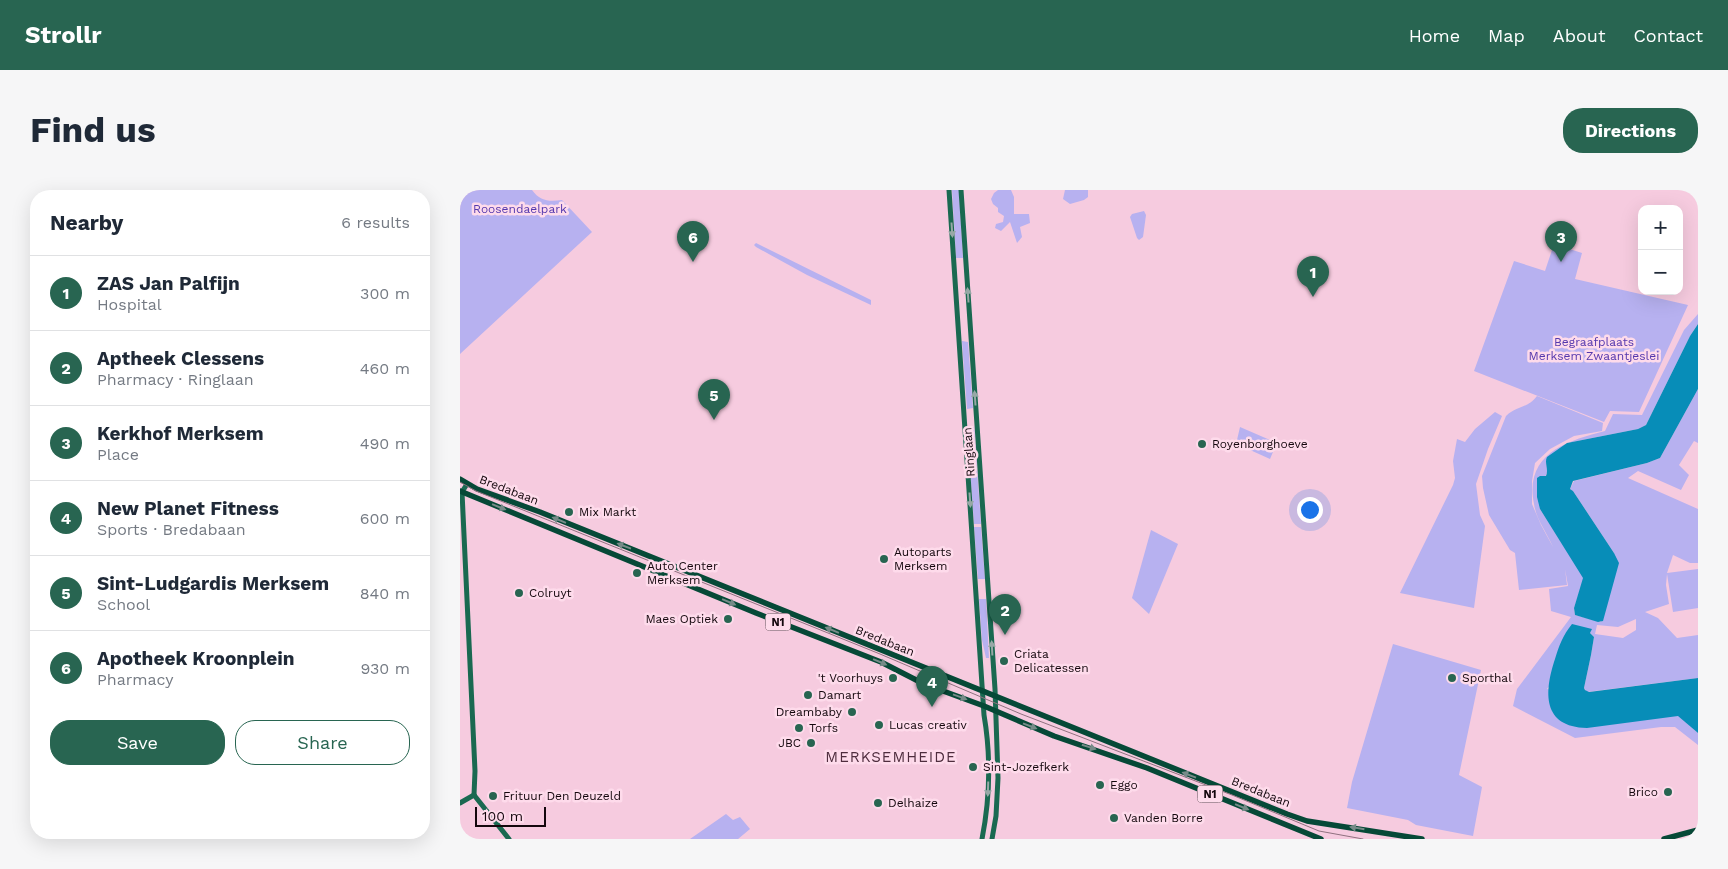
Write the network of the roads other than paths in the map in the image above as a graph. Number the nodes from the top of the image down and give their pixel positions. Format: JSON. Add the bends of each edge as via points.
{"nodes":[{"id":1,"x":949,"y":190,"type":"edge"},
{"id":2,"x":961,"y":190,"type":"edge"},
{"id":3,"x":460,"y":479,"type":"edge"},
{"id":4,"x":467,"y":484,"type":"junction"},
{"id":5,"x":461,"y":491,"type":"edge"},
{"id":6,"x":983,"y":692,"type":"junction"},
{"id":7,"x":995,"y":696,"type":"junction"},
{"id":8,"x":984,"y":706,"type":"junction"},
{"id":9,"x":996,"y":712,"type":"junction"},
{"id":10,"x":474,"y":794,"type":"junction"},
{"id":11,"x":460,"y":803,"type":"edge"},
{"id":12,"x":1698,"y":830,"type":"edge"},
{"id":13,"x":1677,"y":837,"type":"edge"},
{"id":14,"x":510,"y":839,"type":"edge"},
{"id":15,"x":982,"y":839,"type":"edge"},
{"id":16,"x":992,"y":839,"type":"edge"},
{"id":17,"x":1321,"y":839,"type":"edge"},
{"id":18,"x":1422,"y":839,"type":"edge"},
{"id":19,"x":1664,"y":839,"type":"edge"}],
"edges":[{"from":1,"to":6,"type":"street","name":"Ringlaan","one_way":true},
{"from":7,"to":2,"type":"street","name":"Ringlaan","one_way":true},
{"from":3,"to":4,"type":"main road","name":"Bredabaan","number":"N1"},
{"from":4,"to":5,"type":"street"},
{"from":6,"to":4,"type":"main road","name":"Bredabaan","number":"N1","one_way":true},
{"from":5,"to":8,"type":"main road","name":"Bredabaan","number":"N1","one_way":true},
{"from":5,"to":10,"type":"street"},
{"from":6,"to":7,"type":"main road","name":"Bredabaan","number":"N1"},
{"from":6,"to":8,"type":"street","name":"Ringlaan"},
{"from":7,"to":9,"type":"street","name":"Ringlaan"},
{"from":18,"to":7,"type":"main road","name":"Bredabaan","number":"N1","one_way":true,"via":[[1301,819]]},
{"from":8,"to":9,"type":"main road","name":"Bredabaan","number":"N1"},
{"from":8,"to":15,"type":"street","name":"Ringlaan","one_way":true,"via":[[989,764],[987,816]]},
{"from":9,"to":16,"type":"street","name":"Ringlaan","via":[[997,796]]},
{"from":9,"to":17,"type":"main road","name":"Bredabaan","number":"N1","one_way":true,"via":[[1139,765]]},
{"from":10,"to":11,"type":"street"},
{"from":10,"to":14,"type":"street"},
{"from":12,"to":13,"type":"main road"},
{"from":13,"to":19,"type":"main road"}]}
